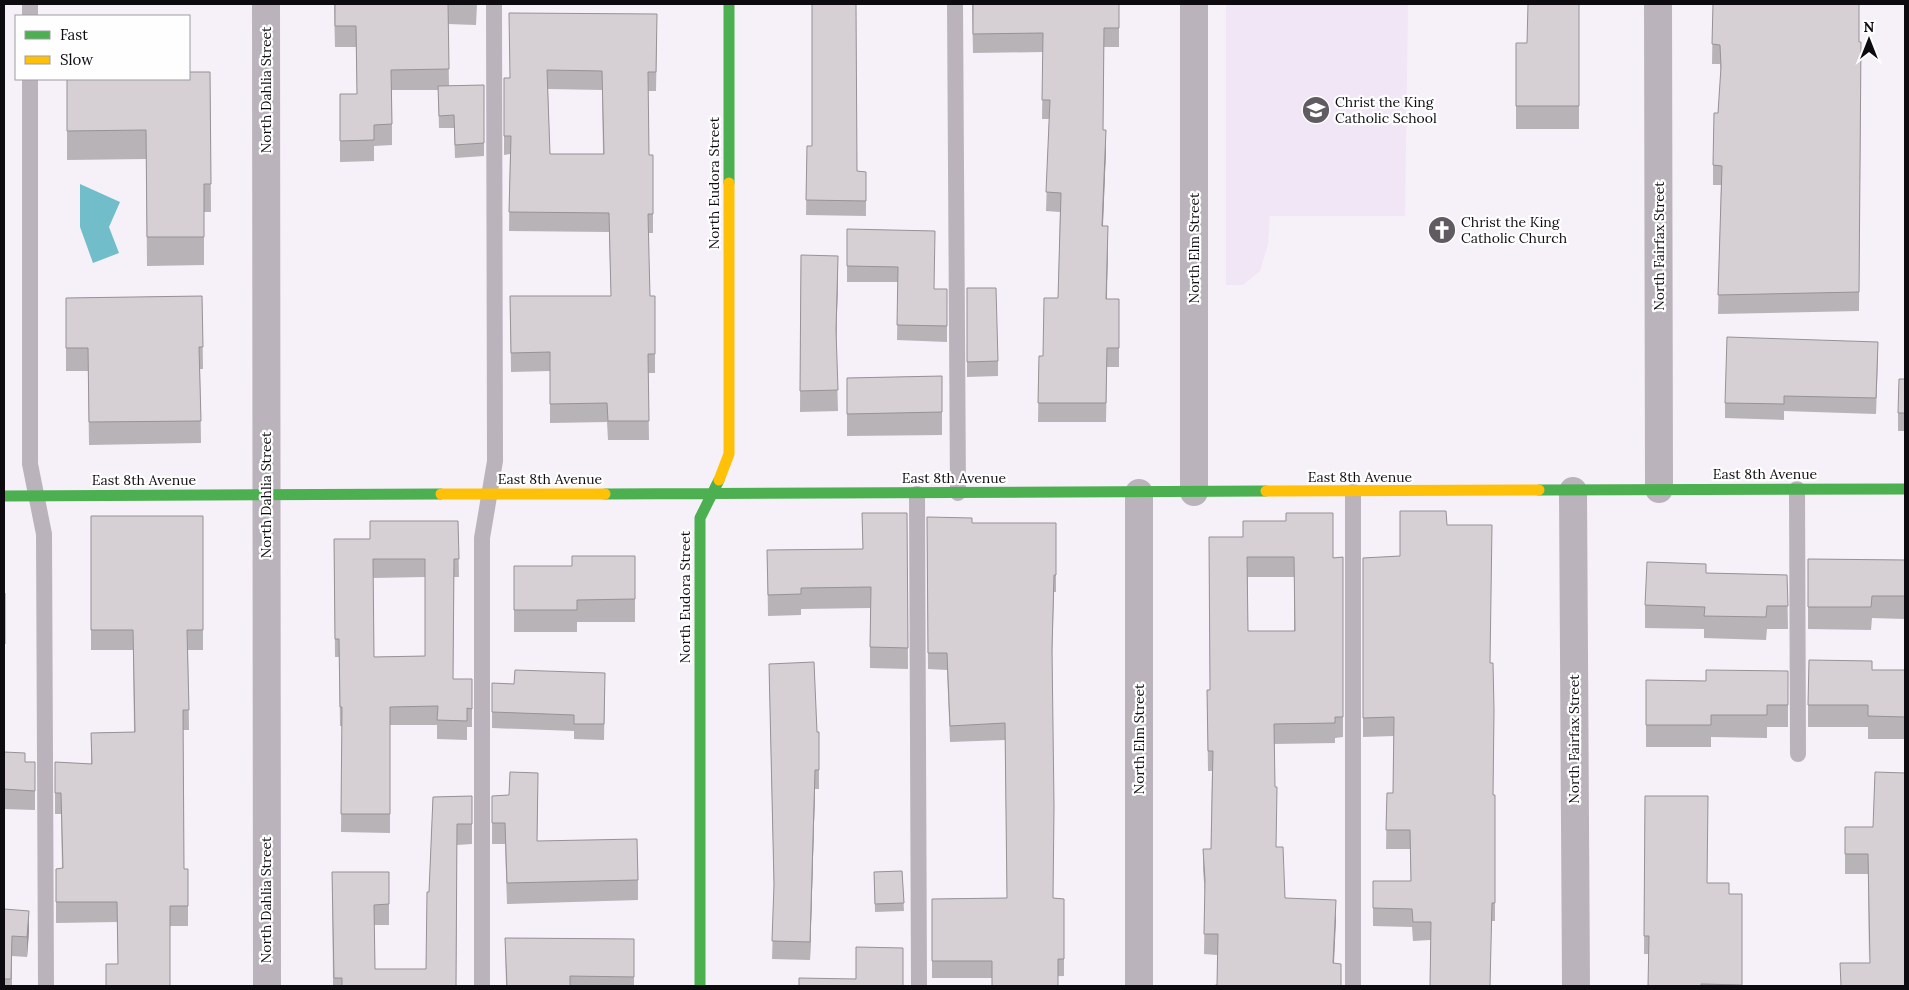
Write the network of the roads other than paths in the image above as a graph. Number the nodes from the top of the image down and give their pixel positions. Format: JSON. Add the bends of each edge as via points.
{"nodes":[{"id":1,"x":266,"y":4,"type":"edge"},
{"id":2,"x":494,"y":4,"type":"edge"},
{"id":3,"x":729,"y":4,"type":"edge"},
{"id":4,"x":955,"y":4,"type":"edge"},
{"id":5,"x":1194,"y":4,"type":"edge"},
{"id":6,"x":1658,"y":4,"type":"edge"},
{"id":7,"x":30,"y":80,"type":"edge"},
{"id":8,"x":1659,"y":489,"type":"junction"},
{"id":9,"x":1797,"y":490,"type":"junction"},
{"id":10,"x":1905,"y":490,"type":"edge"},
{"id":11,"x":1573,"y":491,"type":"junction"},
{"id":12,"x":1139,"y":492,"type":"junction"},
{"id":13,"x":1194,"y":492,"type":"junction"},
{"id":14,"x":1353,"y":492,"type":"junction"},
{"id":15,"x":958,"y":493,"type":"junction"},
{"id":16,"x":266,"y":494,"type":"junction"},
{"id":17,"x":490,"y":494,"type":"junction"},
{"id":18,"x":713,"y":494,"type":"junction"},
{"id":19,"x":918,"y":494,"type":"junction"},
{"id":20,"x":4,"y":496,"type":"edge"},
{"id":21,"x":37,"y":496,"type":"junction"},
{"id":22,"x":1798,"y":754,"type":"dead end"},
{"id":23,"x":46,"y":986,"type":"edge"},
{"id":24,"x":266,"y":986,"type":"edge"},
{"id":25,"x":482,"y":986,"type":"edge"},
{"id":26,"x":700,"y":986,"type":"edge"},
{"id":27,"x":919,"y":986,"type":"edge"},
{"id":28,"x":1139,"y":986,"type":"edge"},
{"id":29,"x":1354,"y":986,"type":"edge"},
{"id":30,"x":1576,"y":986,"type":"edge"}],
"edges":[{"from":1,"to":16,"type":"street","name":"North Dahlia Street"},
{"from":2,"to":17,"type":"lane","via":[[495,461]]},
{"from":3,"to":18,"type":"street","name":"North Eudora Street","via":[[729,454]]},
{"from":4,"to":15,"type":"lane"},
{"from":5,"to":13,"type":"street","name":"North Elm Street"},
{"from":6,"to":8,"type":"street","name":"North Fairfax Street"},
{"from":7,"to":21,"type":"lane","via":[[30,464]]},
{"from":8,"to":9,"type":"street","name":"East 8th Avenue"},
{"from":8,"to":11,"type":"street","name":"East 8th Avenue"},
{"from":9,"to":10,"type":"street","name":"East 8th Avenue"},
{"from":9,"to":22,"type":"lane"},
{"from":11,"to":14,"type":"street","name":"East 8th Avenue"},
{"from":11,"to":30,"type":"street","name":"North Fairfax Street"},
{"from":12,"to":13,"type":"street","name":"East 8th Avenue"},
{"from":12,"to":15,"type":"street","name":"East 8th Avenue"},
{"from":12,"to":28,"type":"street","name":"North Elm Street"},
{"from":13,"to":14,"type":"street","name":"East 8th Avenue"},
{"from":14,"to":29,"type":"lane"},
{"from":15,"to":19,"type":"street","name":"East 8th Avenue"},
{"from":16,"to":17,"type":"street","name":"East 8th Avenue"},
{"from":16,"to":21,"type":"street","name":"East 8th Avenue"},
{"from":16,"to":24,"type":"street","name":"North Dahlia Street"},
{"from":17,"to":18,"type":"street","name":"East 8th Avenue"},
{"from":17,"to":25,"type":"lane","via":[[482,538]]},
{"from":18,"to":19,"type":"street","name":"East 8th Avenue"},
{"from":18,"to":26,"type":"street","name":"North Eudora Street","via":[[700,518]]},
{"from":19,"to":27,"type":"lane"},
{"from":20,"to":21,"type":"street","name":"East 8th Avenue"},
{"from":21,"to":23,"type":"lane","via":[[44,534]]}]}
